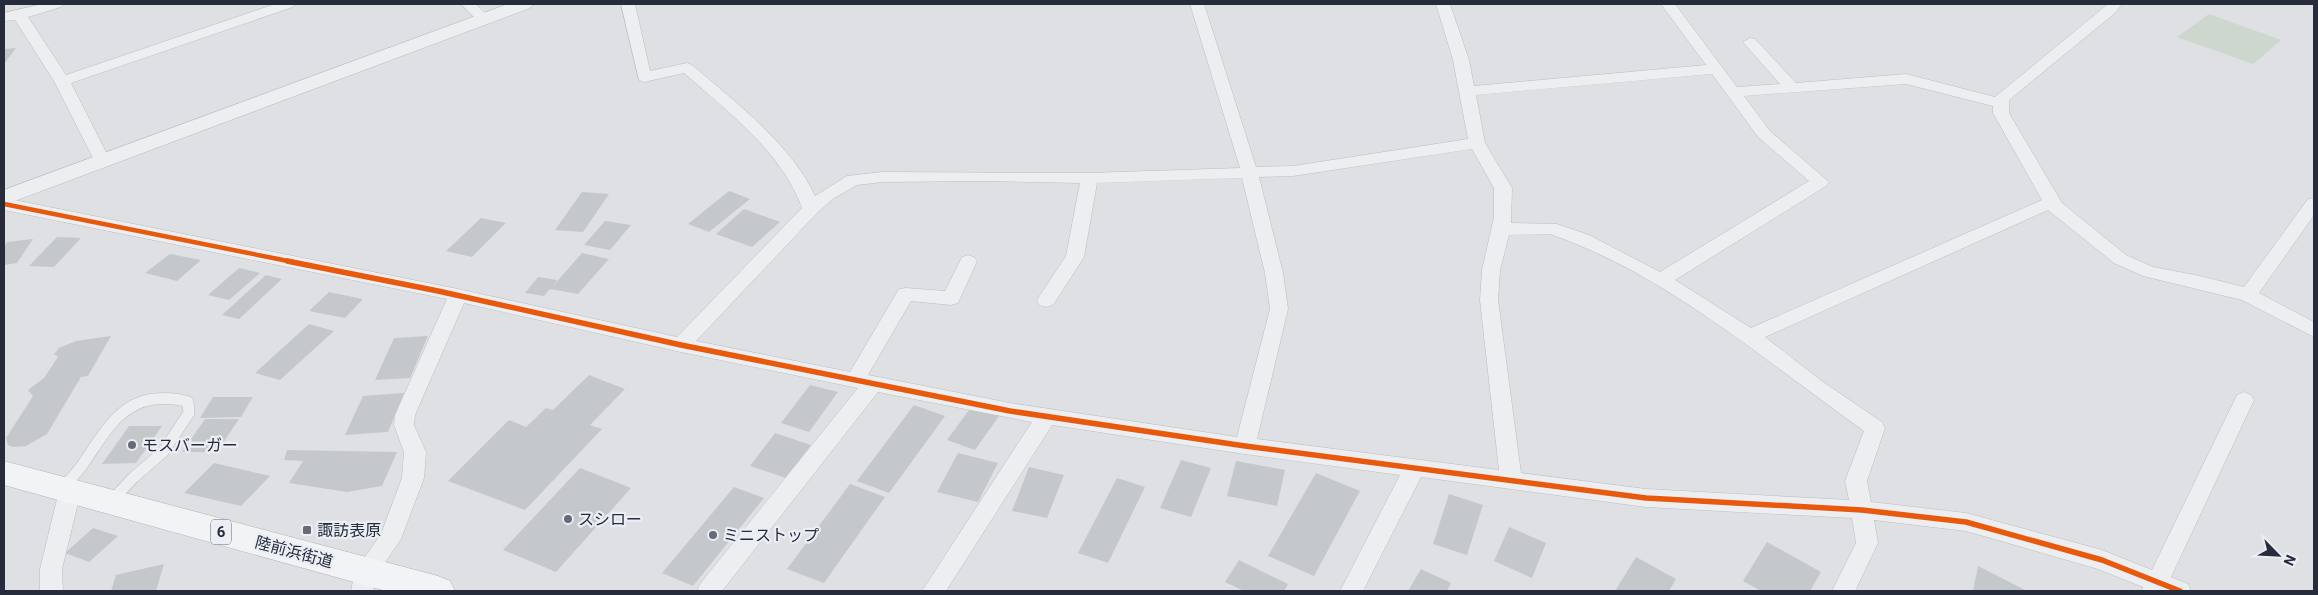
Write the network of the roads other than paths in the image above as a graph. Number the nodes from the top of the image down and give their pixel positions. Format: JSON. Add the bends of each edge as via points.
{"nodes":[{"id":1,"x":56,"y":4,"type":"edge"},
{"id":2,"x":288,"y":4,"type":"edge"},
{"id":3,"x":468,"y":4,"type":"edge"},
{"id":4,"x":524,"y":4,"type":"edge"},
{"id":5,"x":628,"y":4,"type":"edge"},
{"id":6,"x":1196,"y":4,"type":"edge"},
{"id":7,"x":1443,"y":4,"type":"edge"},
{"id":8,"x":1668,"y":4,"type":"edge"},
{"id":9,"x":2115,"y":4,"type":"edge"},
{"id":10,"x":11,"y":16,"type":"edge"},
{"id":11,"x":484,"y":19,"type":"junction"},
{"id":12,"x":1750,"y":42,"type":"dead end"},
{"id":13,"x":1716,"y":69,"type":"junction"},
{"id":14,"x":62,"y":81,"type":"junction"},
{"id":15,"x":1792,"y":87,"type":"junction"},
{"id":16,"x":1468,"y":91,"type":"junction"},
{"id":17,"x":1733,"y":92,"type":"junction"},
{"id":18,"x":2001,"y":103,"type":"junction"},
{"id":19,"x":1477,"y":143,"type":"junction"},
{"id":20,"x":102,"y":160,"type":"junction"},
{"id":21,"x":1249,"y":171,"type":"junction"},
{"id":22,"x":1089,"y":178,"type":"junction"},
{"id":23,"x":4,"y":198,"type":"edge"},
{"id":24,"x":2052,"y":202,"type":"junction"},
{"id":25,"x":2314,"y":203,"type":"edge"},
{"id":26,"x":4,"y":204,"type":"edge"},
{"id":27,"x":811,"y":209,"type":"junction"},
{"id":28,"x":1501,"y":229,"type":"junction"},
{"id":29,"x":968,"y":260,"type":"dead end"},
{"id":30,"x":1661,"y":280,"type":"junction"},
{"id":31,"x":458,"y":295,"type":"junction"},
{"id":32,"x":2248,"y":295,"type":"junction"},
{"id":33,"x":1046,"y":300,"type":"dead end"},
{"id":34,"x":2314,"y":330,"type":"edge"},
{"id":35,"x":1750,"y":336,"type":"junction"},
{"id":36,"x":681,"y":345,"type":"junction"},
{"id":37,"x":864,"y":383,"type":"junction"},
{"id":38,"x":2244,"y":400,"type":"dead end"},
{"id":39,"x":1047,"y":416,"type":"junction"},
{"id":40,"x":1245,"y":446,"type":"junction"},
{"id":41,"x":1414,"y":469,"type":"junction"},
{"id":42,"x":4,"y":473,"type":"edge"},
{"id":43,"x":1511,"y":479,"type":"junction"},
{"id":44,"x":66,"y":490,"type":"junction"},
{"id":45,"x":110,"y":502,"type":"junction"},
{"id":46,"x":1862,"y":510,"type":"junction"},
{"id":47,"x":364,"y":581,"type":"edge"},
{"id":48,"x":2155,"y":586,"type":"edge"},
{"id":49,"x":51,"y":591,"type":"edge"},
{"id":50,"x":438,"y":591,"type":"edge"},
{"id":51,"x":708,"y":591,"type":"edge"},
{"id":52,"x":933,"y":591,"type":"edge"},
{"id":53,"x":1351,"y":591,"type":"edge"},
{"id":54,"x":1843,"y":591,"type":"edge"},
{"id":55,"x":2180,"y":591,"type":"edge"}],
"edges":[{"from":1,"to":10,"type":"street"},
{"from":2,"to":14,"type":"street"},
{"from":3,"to":11,"type":"street"},
{"from":4,"to":11,"type":"street"},
{"from":5,"to":27,"type":"street","via":[[644,77],[687,68],[768,145],[801,185]]},
{"from":6,"to":21,"type":"street"},
{"from":7,"to":16,"type":"street"},
{"from":8,"to":13,"type":"street"},
{"from":9,"to":18,"type":"street","via":[[2001,99]]},
{"from":10,"to":14,"type":"street"},
{"from":11,"to":20,"type":"street"},
{"from":12,"to":15,"type":"street"},
{"from":13,"to":16,"type":"street"},
{"from":13,"to":17,"type":"street"},
{"from":14,"to":20,"type":"street"},
{"from":15,"to":17,"type":"street"},
{"from":15,"to":18,"type":"street","via":[[1906,79]]},
{"from":16,"to":19,"type":"street"},
{"from":17,"to":30,"type":"street","via":[[1764,134],[1820,182]]},
{"from":18,"to":24,"type":"street","via":[[2002,113]]},
{"from":19,"to":21,"type":"street","via":[[1293,171]]},
{"from":19,"to":28,"type":"street","via":[[1503,188]]},
{"from":20,"to":23,"type":"street"},
{"from":21,"to":22,"type":"street"},
{"from":21,"to":40,"type":"street","via":[[1274,273],[1279,309]]},
{"from":22,"to":27,"type":"street","via":[[986,176],[853,180],[828,194]]},
{"from":22,"to":33,"type":"street","via":[[1075,256]]},
{"from":24,"to":32,"type":"street","via":[[2120,258],[2149,272]]},
{"from":24,"to":35,"type":"street"},
{"from":25,"to":32,"type":"street"},
{"from":26,"to":31,"type":"street"},
{"from":27,"to":36,"type":"street"},
{"from":28,"to":30,"type":"street","via":[[1551,228],[1583,239]]},
{"from":28,"to":43,"type":"street","via":[[1490,270],[1489,300]]},
{"from":29,"to":37,"type":"street","via":[[951,298],[906,294]]},
{"from":30,"to":35,"type":"street"},
{"from":31,"to":36,"type":"street"},
{"from":31,"to":47,"type":"street","via":[[405,415],[406,436],[415,452],[413,478],[390,539]]},
{"from":32,"to":34,"type":"street"},
{"from":35,"to":46,"type":"street","via":[[1875,428],[1856,481]]},
{"from":36,"to":37,"type":"street"},
{"from":37,"to":39,"type":"street"},
{"from":37,"to":51,"type":"street"},
{"from":38,"to":48,"type":"street"},
{"from":39,"to":40,"type":"street"},
{"from":39,"to":52,"type":"street"},
{"from":40,"to":41,"type":"street"},
{"from":41,"to":43,"type":"street"},
{"from":41,"to":53,"type":"street"},
{"from":42,"to":44,"type":"highway","name":"陸前浜街道","number":"6"},
{"from":43,"to":46,"type":"street","via":[[1646,498]]},
{"from":44,"to":45,"type":"highway","name":"陸前浜街道","number":"6"},
{"from":44,"to":45,"type":"lane","via":[[109,423],[125,409],[146,399],[178,398],[188,402],[189,413],[163,452]]},
{"from":44,"to":49,"type":"street","via":[[51,569]]},
{"from":45,"to":47,"type":"highway","name":"陸前浜街道","number":"6"},
{"from":46,"to":48,"type":"street","via":[[1966,522],[2102,560]]},
{"from":46,"to":54,"type":"street","via":[[1867,543]]},
{"from":47,"to":50,"type":"highway","name":"陸前浜街道","number":"6"},
{"from":48,"to":55,"type":"street"}]}
